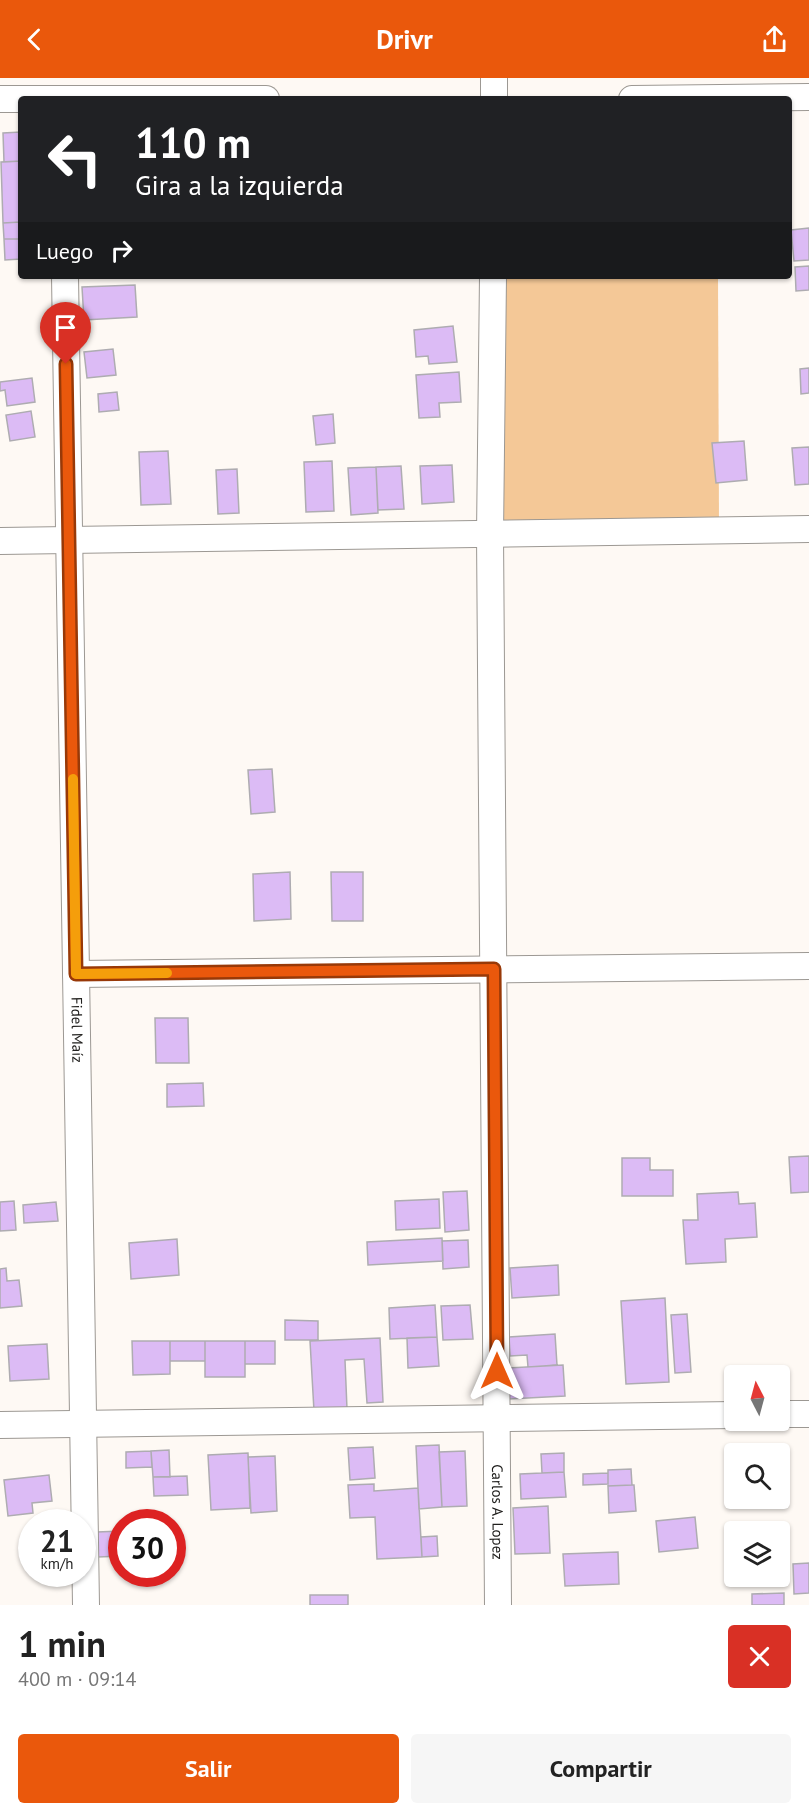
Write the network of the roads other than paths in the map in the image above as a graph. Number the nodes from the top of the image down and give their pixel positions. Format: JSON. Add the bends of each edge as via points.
{"nodes":[{"id":1,"x":494,"y":78,"type":"edge"},
{"id":2,"x":62,"y":92,"type":"edge"},
{"id":3,"x":27,"y":96,"type":"edge"},
{"id":4,"x":179,"y":96,"type":"edge"},
{"id":5,"x":494,"y":96,"type":"edge"},
{"id":6,"x":18,"y":97,"type":"edge"},
{"id":7,"x":792,"y":97,"type":"edge"},
{"id":8,"x":809,"y":97,"type":"edge"},
{"id":9,"x":0,"y":99,"type":"edge"},
{"id":10,"x":65,"y":279,"type":"edge"},
{"id":11,"x":493,"y":279,"type":"edge"},
{"id":12,"x":809,"y":529,"type":"edge"},
{"id":13,"x":490,"y":534,"type":"junction"},
{"id":14,"x":69,"y":540,"type":"junction"},
{"id":15,"x":0,"y":541,"type":"edge"},
{"id":16,"x":809,"y":966,"type":"edge"},
{"id":17,"x":494,"y":969,"type":"junction"},
{"id":18,"x":76,"y":974,"type":"junction"},
{"id":19,"x":790,"y":1414,"type":"edge"},
{"id":20,"x":809,"y":1414,"type":"edge"},
{"id":21,"x":724,"y":1415,"type":"edge"},
{"id":22,"x":497,"y":1418,"type":"junction"},
{"id":23,"x":82,"y":1424,"type":"junction"},
{"id":24,"x":0,"y":1425,"type":"edge"},
{"id":25,"x":86,"y":1605,"type":"edge"},
{"id":26,"x":498,"y":1605,"type":"edge"}],
"edges":[{"from":1,"to":5,"type":"street"},
{"from":2,"to":3,"type":"street"},
{"from":2,"to":4,"type":"street"},
{"from":6,"to":9,"type":"street"},
{"from":7,"to":8,"type":"street"},
{"from":10,"to":14,"type":"street","name":"Fidel Maíz"},
{"from":11,"to":13,"type":"street","name":"Carlos A. Lopez"},
{"from":12,"to":13,"type":"street"},
{"from":13,"to":14,"type":"street"},
{"from":13,"to":17,"type":"street","name":"Carlos A. Lopez"},
{"from":14,"to":15,"type":"street"},
{"from":14,"to":18,"type":"street","name":"Fidel Maíz"},
{"from":16,"to":17,"type":"street"},
{"from":17,"to":18,"type":"street"},
{"from":17,"to":22,"type":"street","name":"Carlos A. Lopez"},
{"from":18,"to":23,"type":"street","name":"Fidel Maíz"},
{"from":19,"to":20,"type":"street"},
{"from":21,"to":22,"type":"street"},
{"from":22,"to":23,"type":"street"},
{"from":22,"to":26,"type":"street","name":"Carlos A. Lopez"},
{"from":23,"to":24,"type":"street"},
{"from":23,"to":25,"type":"street","name":"Fidel Maíz"}]}
